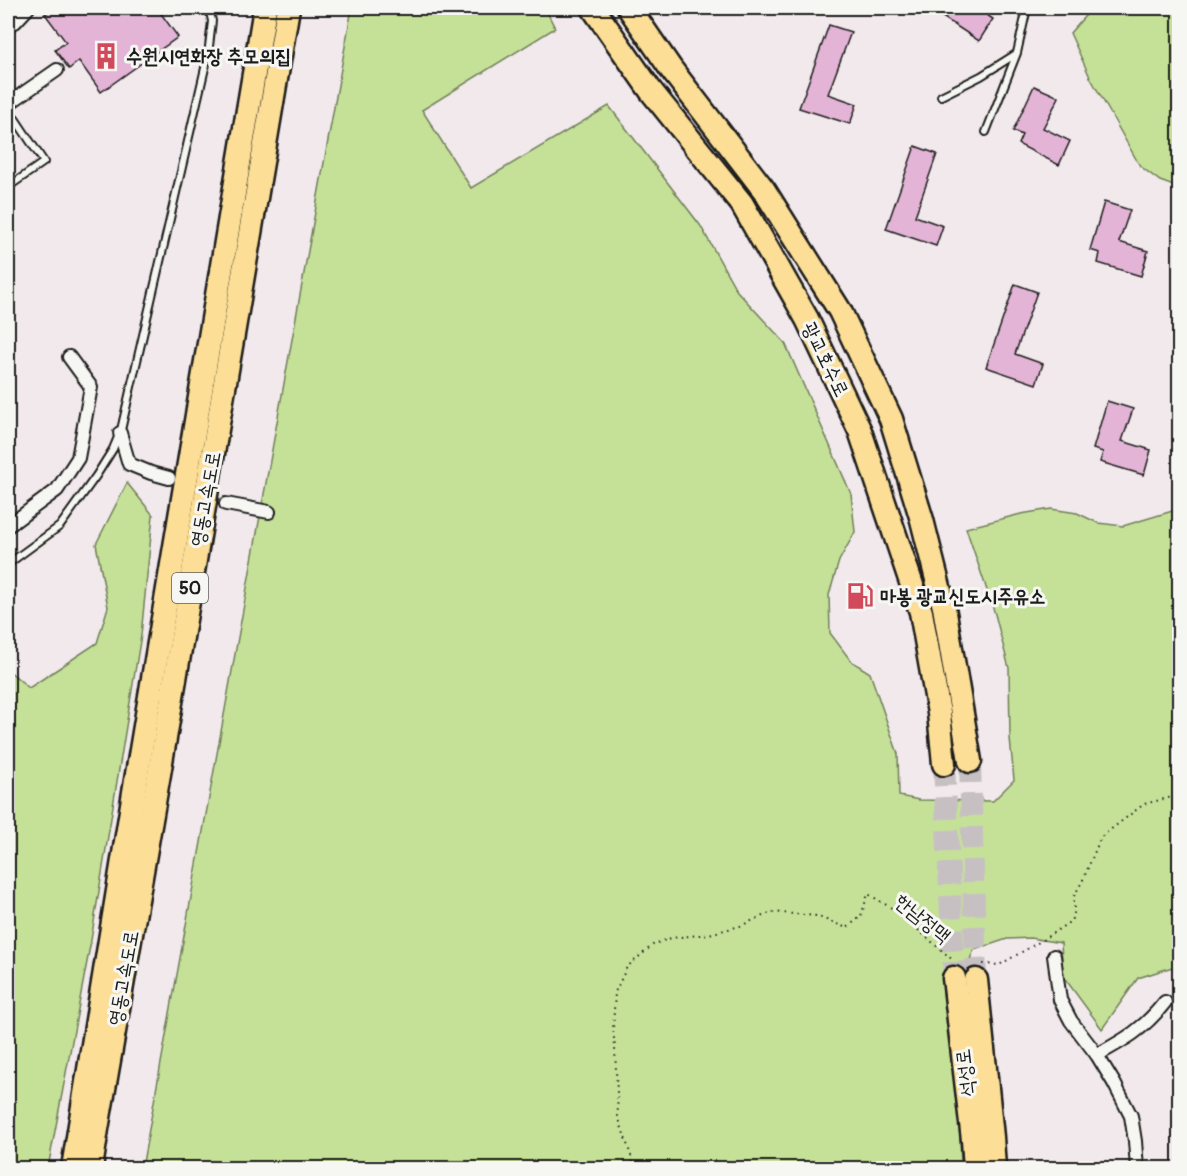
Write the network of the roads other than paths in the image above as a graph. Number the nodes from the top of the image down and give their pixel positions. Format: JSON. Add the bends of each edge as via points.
{"nodes":[{"id":1,"x":28,"y":8,"type":"edge"},
{"id":2,"x":209,"y":8,"type":"edge"},
{"id":3,"x":265,"y":8,"type":"edge"},
{"id":4,"x":288,"y":8,"type":"edge"},
{"id":5,"x":593,"y":8,"type":"edge"},
{"id":6,"x":629,"y":8,"type":"edge"},
{"id":7,"x":1027,"y":8,"type":"edge"},
{"id":8,"x":8,"y":25,"type":"edge"},
{"id":9,"x":1017,"y":53,"type":"junction"},
{"id":10,"x":57,"y":70,"type":"dead end"},
{"id":11,"x":940,"y":96,"type":"dead end"},
{"id":12,"x":8,"y":106,"type":"edge"},
{"id":13,"x":986,"y":132,"type":"dead end"},
{"id":14,"x":8,"y":177,"type":"edge"},
{"id":15,"x":17,"y":181,"type":"junction"},
{"id":16,"x":8,"y":187,"type":"edge"},
{"id":17,"x":69,"y":357,"type":"dead end"},
{"id":18,"x":120,"y":433,"type":"junction"},
{"id":19,"x":169,"y":478,"type":"dead end"},
{"id":20,"x":226,"y":504,"type":"dead end"},
{"id":21,"x":269,"y":512,"type":"dead end"},
{"id":22,"x":8,"y":526,"type":"edge"},
{"id":23,"x":8,"y":564,"type":"edge"},
{"id":24,"x":970,"y":761,"type":"tunnel mouth"},
{"id":25,"x":944,"y":764,"type":"tunnel mouth"},
{"id":26,"x":1054,"y":956,"type":"dead end"},
{"id":27,"x":1165,"y":1002,"type":"dead end"},
{"id":28,"x":1097,"y":1055,"type":"junction"},
{"id":29,"x":73,"y":1168,"type":"edge"},
{"id":30,"x":91,"y":1168,"type":"edge"},
{"id":31,"x":975,"y":1168,"type":"edge"},
{"id":32,"x":994,"y":1168,"type":"edge"},
{"id":33,"x":1137,"y":1168,"type":"edge"}],
"edges":[{"from":1,"to":8,"type":"street"},
{"from":2,"to":18,"type":"lane","via":[[212,21],[208,55]]},
{"from":3,"to":29,"type":"highway","name":"영동고속도로","number":"50"},
{"from":4,"to":30,"type":"highway","name":"영동고속도로","number":"50"},
{"from":5,"to":25,"type":"highway","name":"광교호수로","via":[[651,91],[742,204],[807,319],[860,431],[921,612]]},
{"from":6,"to":24,"type":"highway","name":"광교호수로","via":[[764,190],[840,311],[891,419],[944,607]]},
{"from":7,"to":9,"type":"lane"},
{"from":9,"to":11,"type":"lane"},
{"from":9,"to":13,"type":"lane"},
{"from":10,"to":12,"type":"street"},
{"from":12,"to":15,"type":"lane","via":[[44,162]]},
{"from":14,"to":15,"type":"lane"},
{"from":15,"to":16,"type":"lane"},
{"from":17,"to":22,"type":"street","via":[[91,387],[78,458],[57,490]]},
{"from":18,"to":19,"type":"street","via":[[129,464]]},
{"from":18,"to":23,"type":"lane","via":[[96,476],[60,526]]},
{"from":20,"to":21,"type":"street"},
{"from":26,"to":28,"type":"street","via":[[1060,1000]]},
{"from":27,"to":28,"type":"street","via":[[1139,1030]]},
{"from":28,"to":33,"type":"street","via":[[1131,1116]]},
{"from":31,"to":32,"type":"highway","name":"석성로","via":[[966,971]]}]}
